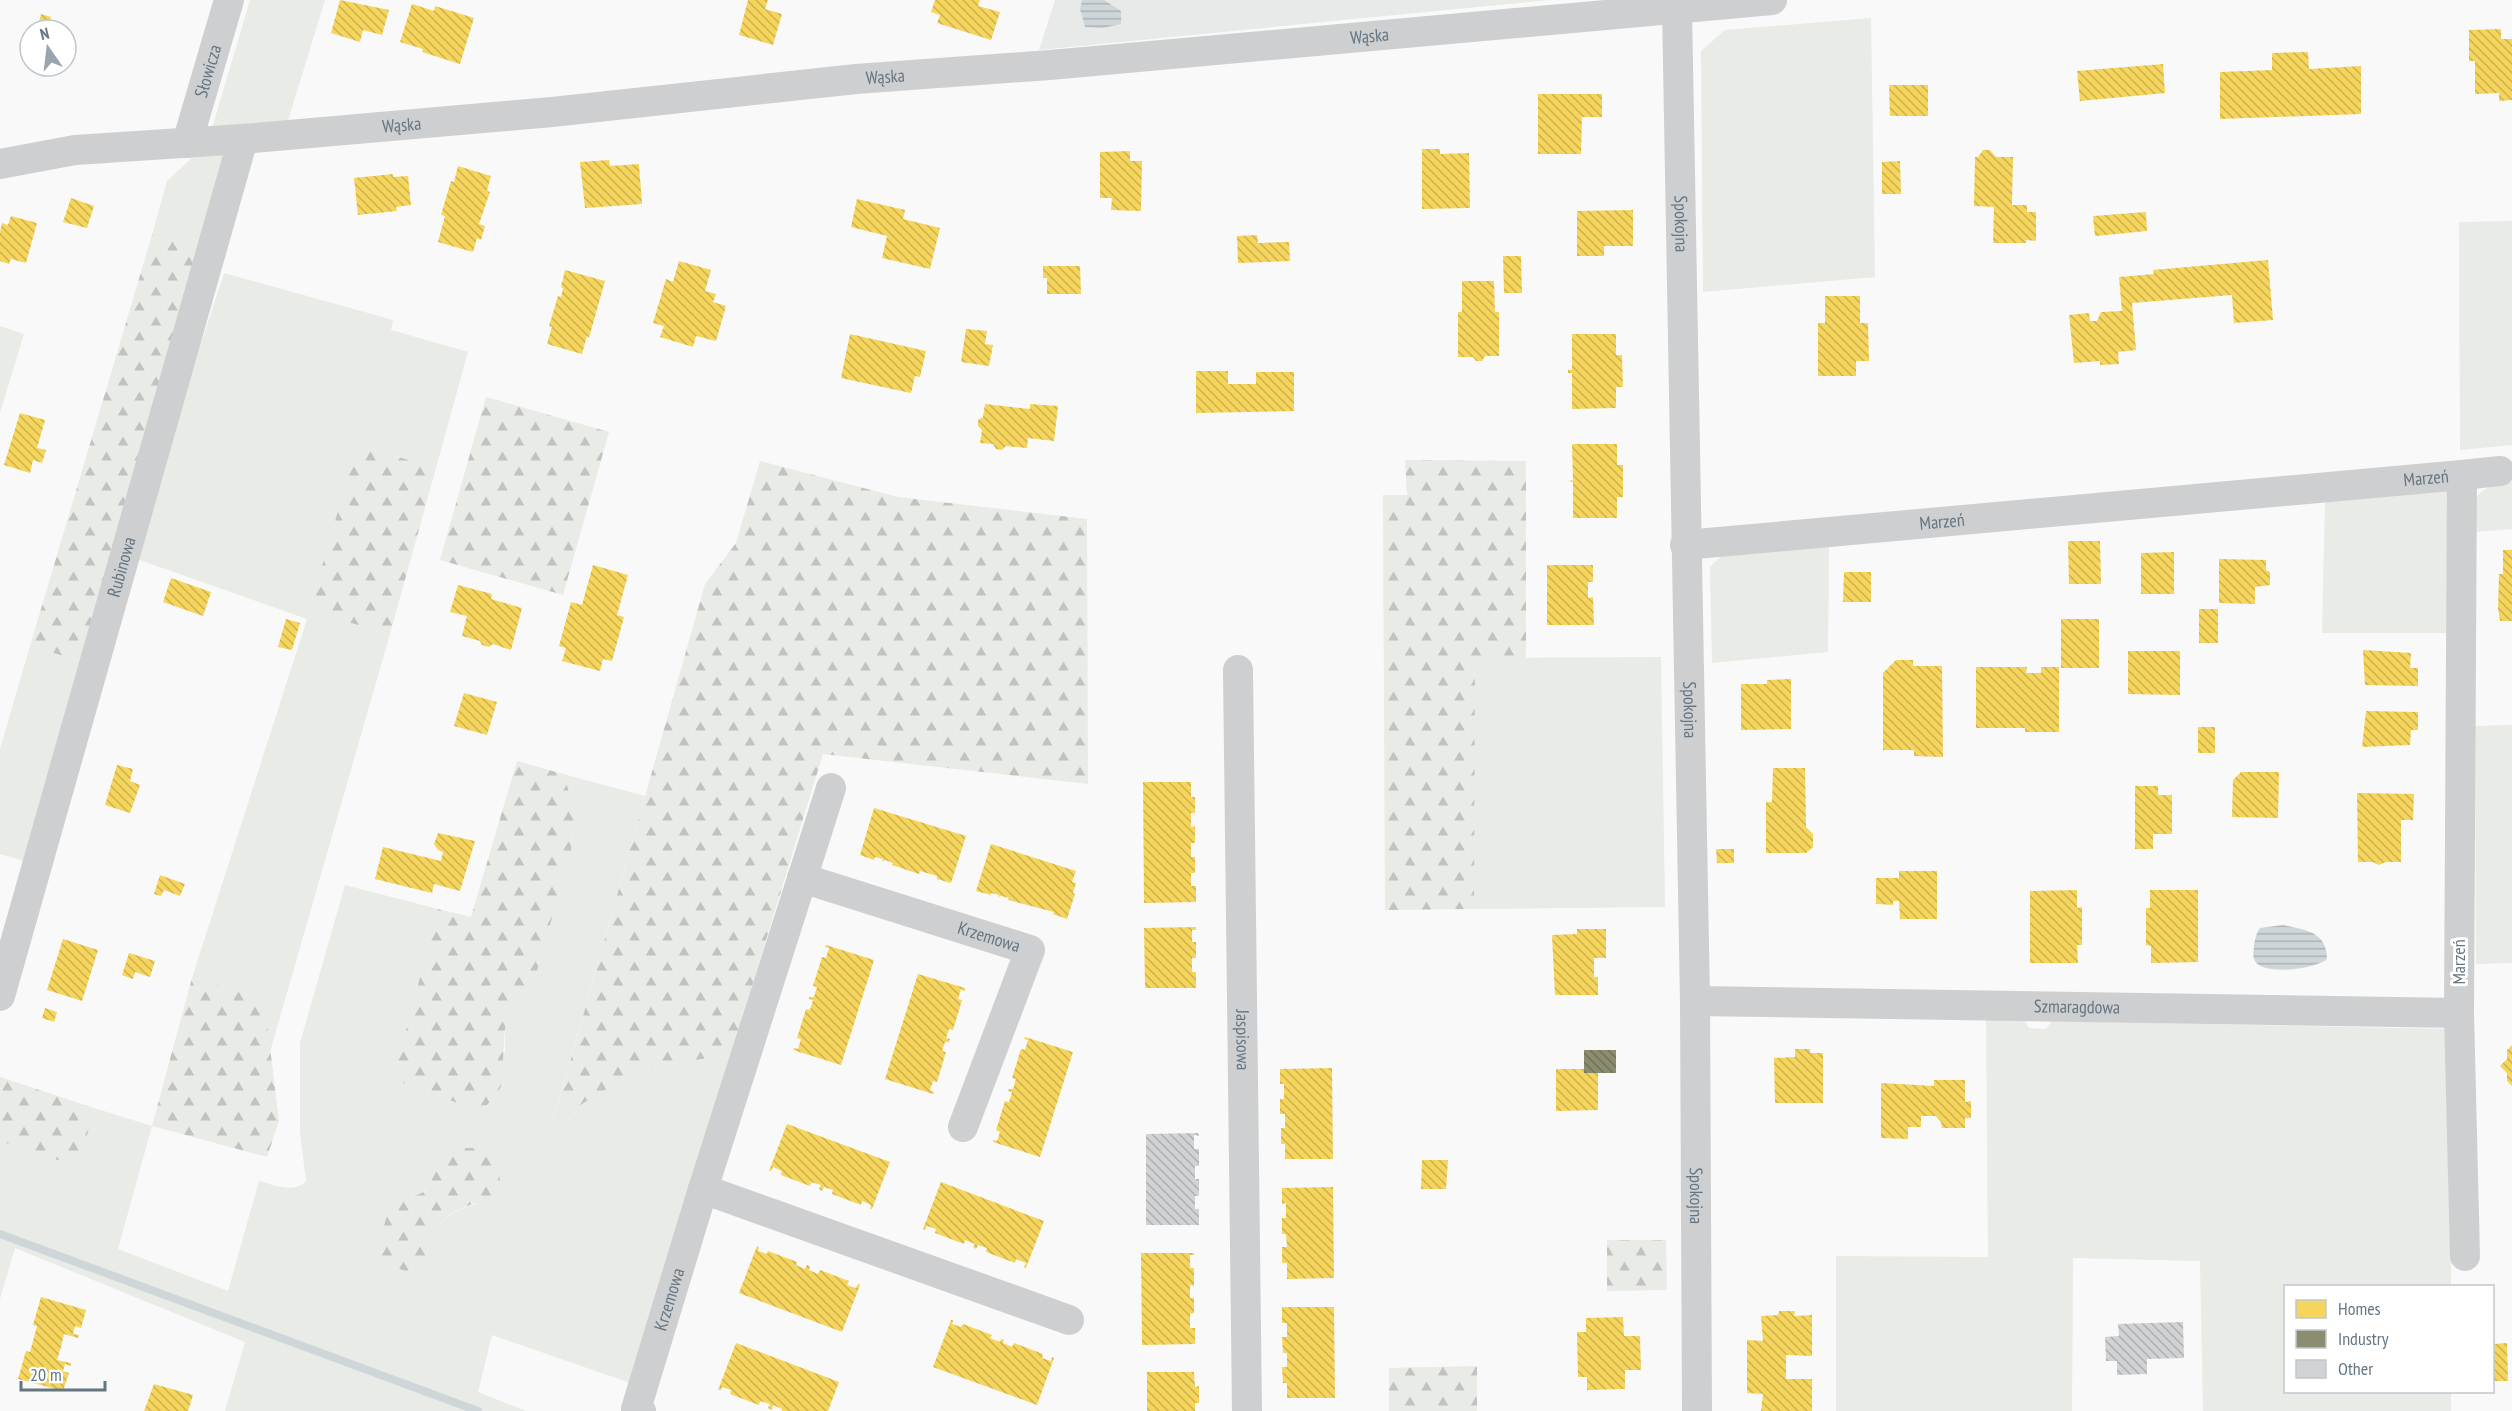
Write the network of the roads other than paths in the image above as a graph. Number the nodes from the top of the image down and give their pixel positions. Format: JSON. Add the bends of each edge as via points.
{"nodes":[{"id":1,"x":229,"y":0,"type":"edge"},
{"id":2,"x":1772,"y":0,"type":"edge"},
{"id":3,"x":1677,"y":8,"type":"junction"},
{"id":4,"x":243,"y":139,"type":"junction"},
{"id":5,"x":188,"y":143,"type":"junction"},
{"id":6,"x":0,"y":164,"type":"edge"},
{"id":7,"x":2500,"y":471,"type":"dead end"},
{"id":8,"x":2462,"y":475,"type":"junction"},
{"id":9,"x":1685,"y":545,"type":"junction"},
{"id":10,"x":1238,"y":670,"type":"dead end"},
{"id":11,"x":831,"y":789,"type":"dead end"},
{"id":12,"x":802,"y":878,"type":"junction"},
{"id":13,"x":0,"y":996,"type":"edge"},
{"id":14,"x":1695,"y":1001,"type":"junction"},
{"id":15,"x":2459,"y":1013,"type":"junction"},
{"id":16,"x":963,"y":1127,"type":"dead end"},
{"id":17,"x":703,"y":1188,"type":"junction"},
{"id":18,"x":2465,"y":1256,"type":"dead end"},
{"id":19,"x":1069,"y":1320,"type":"dead end"},
{"id":20,"x":639,"y":1410,"type":"edge"},
{"id":21,"x":1247,"y":1411,"type":"edge"},
{"id":22,"x":1697,"y":1411,"type":"edge"}],
"edges":[{"from":1,"to":5,"type":"street","name":"Słowicza"},
{"from":2,"to":3,"type":"street","name":"Wąska"},
{"from":3,"to":4,"type":"street","name":"Wąska","via":[[856,79],[552,112]]},
{"from":3,"to":9,"type":"street","name":"Spokojna"},
{"from":4,"to":5,"type":"street","name":"Wąska"},
{"from":4,"to":13,"type":"street","name":"Rubinowa"},
{"from":5,"to":6,"type":"street","name":"Wąska","via":[[75,150]]},
{"from":7,"to":8,"type":"street"},
{"from":8,"to":9,"type":"street","name":"Marzeń"},
{"from":8,"to":15,"type":"street","name":"Marzeń"},
{"from":9,"to":14,"type":"street","name":"Spokojna"},
{"from":10,"to":21,"type":"street","name":"Jaspisowa"},
{"from":11,"to":12,"type":"street","name":"Krzemowa"},
{"from":12,"to":16,"type":"street","name":"Krzemowa","via":[[1030,950]]},
{"from":12,"to":17,"type":"street","name":"Krzemowa"},
{"from":14,"to":15,"type":"street","name":"Szmaragdowa"},
{"from":14,"to":22,"type":"street","name":"Spokojna"},
{"from":15,"to":18,"type":"street","name":"Marzeń"},
{"from":17,"to":19,"type":"street"},
{"from":17,"to":20,"type":"street","name":"Krzemowa"}]}
